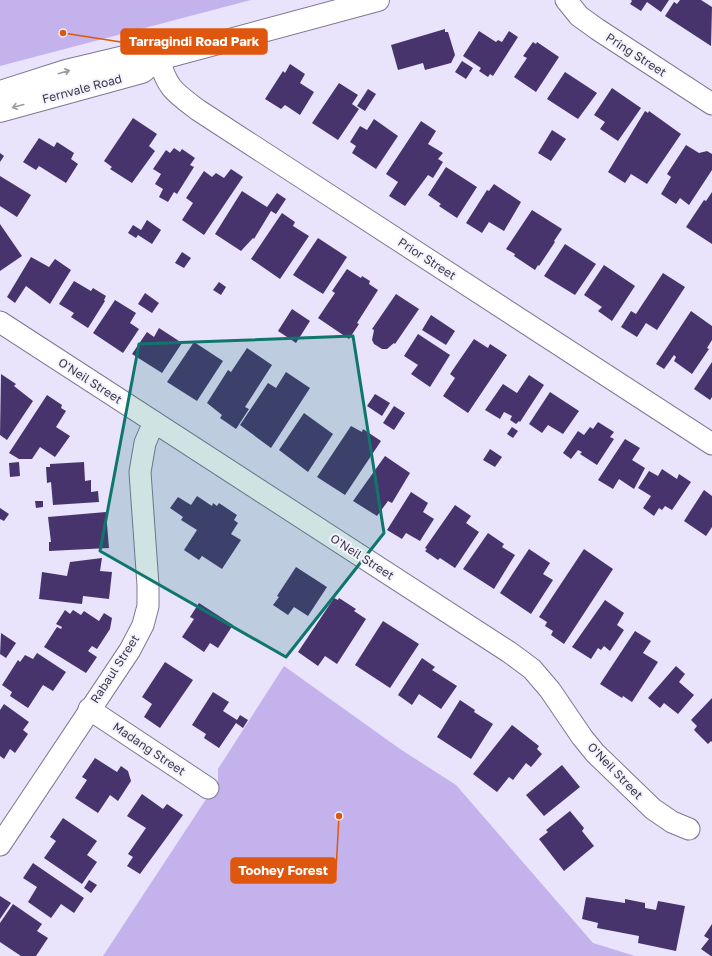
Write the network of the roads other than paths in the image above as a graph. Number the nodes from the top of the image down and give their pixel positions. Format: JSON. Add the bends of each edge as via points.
{"nodes":[{"id":1,"x":378,"y":0,"type":"edge"},
{"id":2,"x":566,"y":0,"type":"edge"},
{"id":3,"x":160,"y":59,"type":"junction"},
{"id":4,"x":0,"y":92,"type":"edge"},
{"id":5,"x":712,"y":104,"type":"edge"},
{"id":6,"x":0,"y":111,"type":"edge"},
{"id":7,"x":0,"y":322,"type":"edge"},
{"id":8,"x":154,"y":422,"type":"junction"},
{"id":9,"x":712,"y":444,"type":"edge"},
{"id":10,"x":89,"y":709,"type":"junction"},
{"id":11,"x":208,"y":788,"type":"dead end"},
{"id":12,"x":689,"y":829,"type":"dead end"},
{"id":13,"x":0,"y":845,"type":"edge"}],
"edges":[{"from":1,"to":3,"type":"street","name":"Fernvale Road"},
{"from":2,"to":5,"type":"street","name":"Pring Street","via":[[579,16],[597,29]]},
{"from":4,"to":3,"type":"street","name":"Fernvale Road","one_way":true,"via":[[66,71],[133,55]]},
{"from":3,"to":6,"type":"street","name":"Fernvale Road","one_way":true,"via":[[142,72]]},
{"from":3,"to":9,"type":"street","name":"Prior Street","via":[[170,87],[198,110]]},
{"from":7,"to":8,"type":"street","name":"O'Neil Street"},
{"from":8,"to":10,"type":"street","name":"Rabaul Street","via":[[146,443],[140,472],[148,606],[143,626],[130,650]]},
{"from":8,"to":12,"type":"street","name":"O'Neil Street","via":[[532,669],[595,753],[653,809],[672,822]]},
{"from":10,"to":11,"type":"street","name":"Madang Street"},
{"from":10,"to":13,"type":"street","name":"Rabaul Street"}]}
